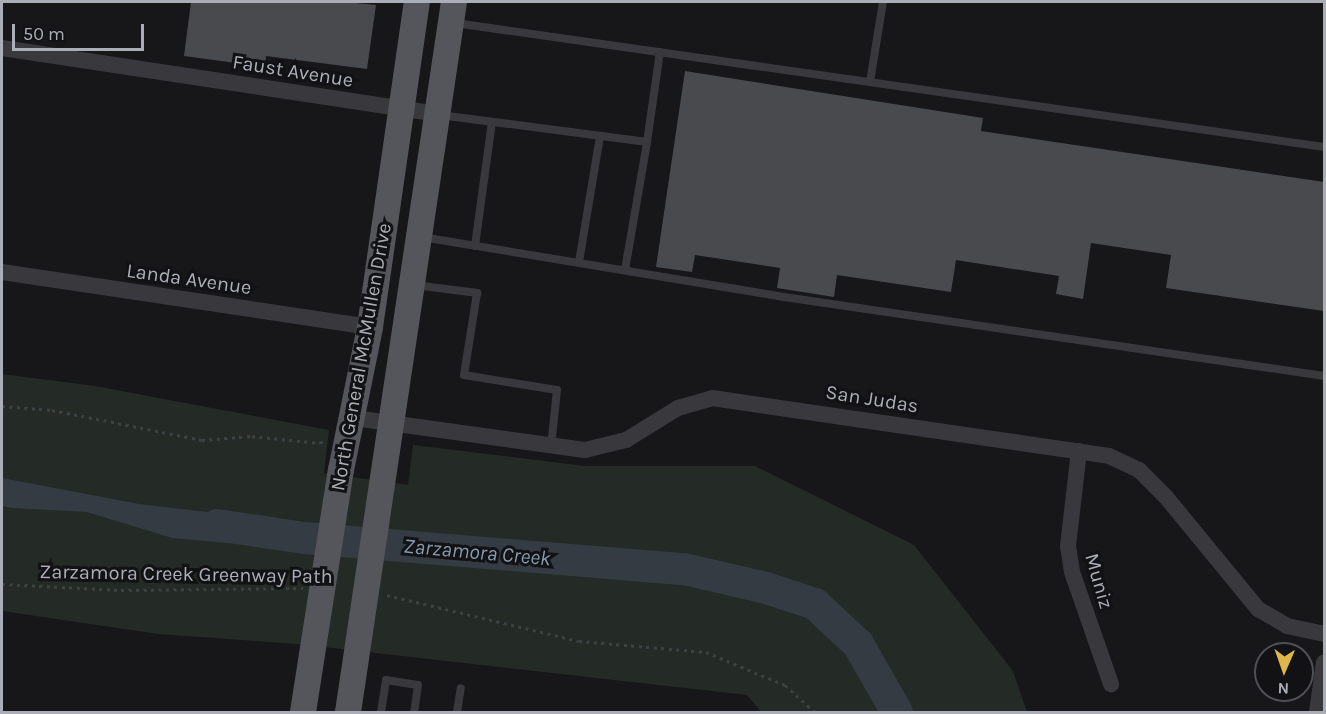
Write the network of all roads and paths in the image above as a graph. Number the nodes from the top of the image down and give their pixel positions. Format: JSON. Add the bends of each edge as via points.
{"nodes":[{"id":1,"x":417,"y":2,"type":"edge"},
{"id":2,"x":883,"y":2,"type":"edge"},
{"id":3,"x":452,"y":12,"type":"edge"},
{"id":4,"x":2,"y":48,"type":"edge"},
{"id":5,"x":660,"y":52,"type":"junction"},
{"id":6,"x":870,"y":82,"type":"junction"},
{"id":7,"x":402,"y":109,"type":"junction"},
{"id":8,"x":436,"y":114,"type":"junction"},
{"id":9,"x":492,"y":122,"type":"junction"},
{"id":10,"x":600,"y":136,"type":"junction"},
{"id":11,"x":647,"y":142,"type":"junction"},
{"id":12,"x":1324,"y":147,"type":"edge"},
{"id":13,"x":418,"y":237,"type":"junction"},
{"id":14,"x":475,"y":246,"type":"junction"},
{"id":15,"x":579,"y":262,"type":"junction"},
{"id":16,"x":625,"y":270,"type":"junction"},
{"id":17,"x":2,"y":272,"type":"edge"},
{"id":18,"x":411,"y":285,"type":"junction"},
{"id":19,"x":370,"y":327,"type":"junction"},
{"id":20,"x":1324,"y":376,"type":"edge"},
{"id":21,"x":2,"y":406,"type":"edge"},
{"id":22,"x":354,"y":418,"type":"junction"},
{"id":23,"x":393,"y":424,"type":"junction"},
{"id":24,"x":328,"y":436,"type":"dead end"},
{"id":25,"x":551,"y":447,"type":"junction"},
{"id":26,"x":1079,"y":451,"type":"junction"},
{"id":27,"x":2,"y":584,"type":"edge"},
{"id":28,"x":306,"y":588,"type":"dead end"},
{"id":29,"x":376,"y":594,"type":"dead end"},
{"id":30,"x":1324,"y":634,"type":"edge"},
{"id":31,"x":1324,"y":662,"type":"edge"},
{"id":32,"x":1111,"y":684,"type":"dead end"},
{"id":33,"x":461,"y":688,"type":"dead end"},
{"id":34,"x":303,"y":712,"type":"edge"},
{"id":35,"x":348,"y":712,"type":"edge"},
{"id":36,"x":381,"y":712,"type":"edge"},
{"id":37,"x":414,"y":712,"type":"edge"},
{"id":38,"x":457,"y":712,"type":"edge"},
{"id":39,"x":815,"y":712,"type":"edge"},
{"id":40,"x":1317,"y":712,"type":"edge"}],
"edges":[{"from":1,"to":7,"type":"main road","name":"North General McMullen Drive"},
{"from":2,"to":6,"type":"lane"},
{"from":3,"to":5,"type":"lane"},
{"from":3,"to":8,"type":"main road","name":"North General McMullen Drive"},
{"from":4,"to":7,"type":"street","name":"Faust Avenue"},
{"from":5,"to":6,"type":"lane"},
{"from":5,"to":11,"type":"lane"},
{"from":6,"to":12,"type":"lane"},
{"from":7,"to":8,"type":"street","name":"Faust Avenue"},
{"from":7,"to":19,"type":"main road","name":"North General McMullen Drive"},
{"from":8,"to":9,"type":"lane"},
{"from":8,"to":13,"type":"main road","name":"North General McMullen Drive"},
{"from":9,"to":10,"type":"lane"},
{"from":9,"to":14,"type":"lane"},
{"from":10,"to":11,"type":"lane"},
{"from":10,"to":15,"type":"lane"},
{"from":11,"to":16,"type":"lane"},
{"from":13,"to":14,"type":"lane"},
{"from":13,"to":18,"type":"main road","name":"North General McMullen Drive"},
{"from":14,"to":15,"type":"lane"},
{"from":15,"to":16,"type":"lane"},
{"from":16,"to":20,"type":"lane"},
{"from":17,"to":19,"type":"street","name":"Landa Avenue"},
{"from":18,"to":23,"type":"main road","name":"North General McMullen Drive"},
{"from":18,"to":25,"type":"lane","via":[[477,293],[464,375],[558,390]]},
{"from":19,"to":22,"type":"main road","name":"North General McMullen Drive"},
{"from":21,"to":24,"type":"path","via":[[52,410],[202,440],[252,436],[320,443]]},
{"from":22,"to":23,"type":"street","name":"San Judas"},
{"from":22,"to":34,"type":"main road","name":"North General McMullen Drive","via":[[341,470]]},
{"from":23,"to":25,"type":"street","name":"San Judas"},
{"from":23,"to":35,"type":"main road","name":"North General McMullen Drive"},
{"from":25,"to":26,"type":"street","name":"San Judas","via":[[608,447],[678,408],[712,398]]},
{"from":26,"to":30,"type":"street","name":"San Judas","via":[[1122,460],[1139,470],[1258,609],[1287,626]]},
{"from":26,"to":32,"type":"street","name":"Muniz","via":[[1068,546],[1072,572]]},
{"from":27,"to":28,"type":"path","name":"Zarzamora Creek Greenway Path","via":[[120,590]]},
{"from":29,"to":39,"type":"path","via":[[579,640],[706,652],[784,684]]},
{"from":31,"to":40,"type":"street"},
{"from":33,"to":38,"type":"lane"},
{"from":36,"to":37,"type":"lane","via":[[386,680],[418,686]]}]}
